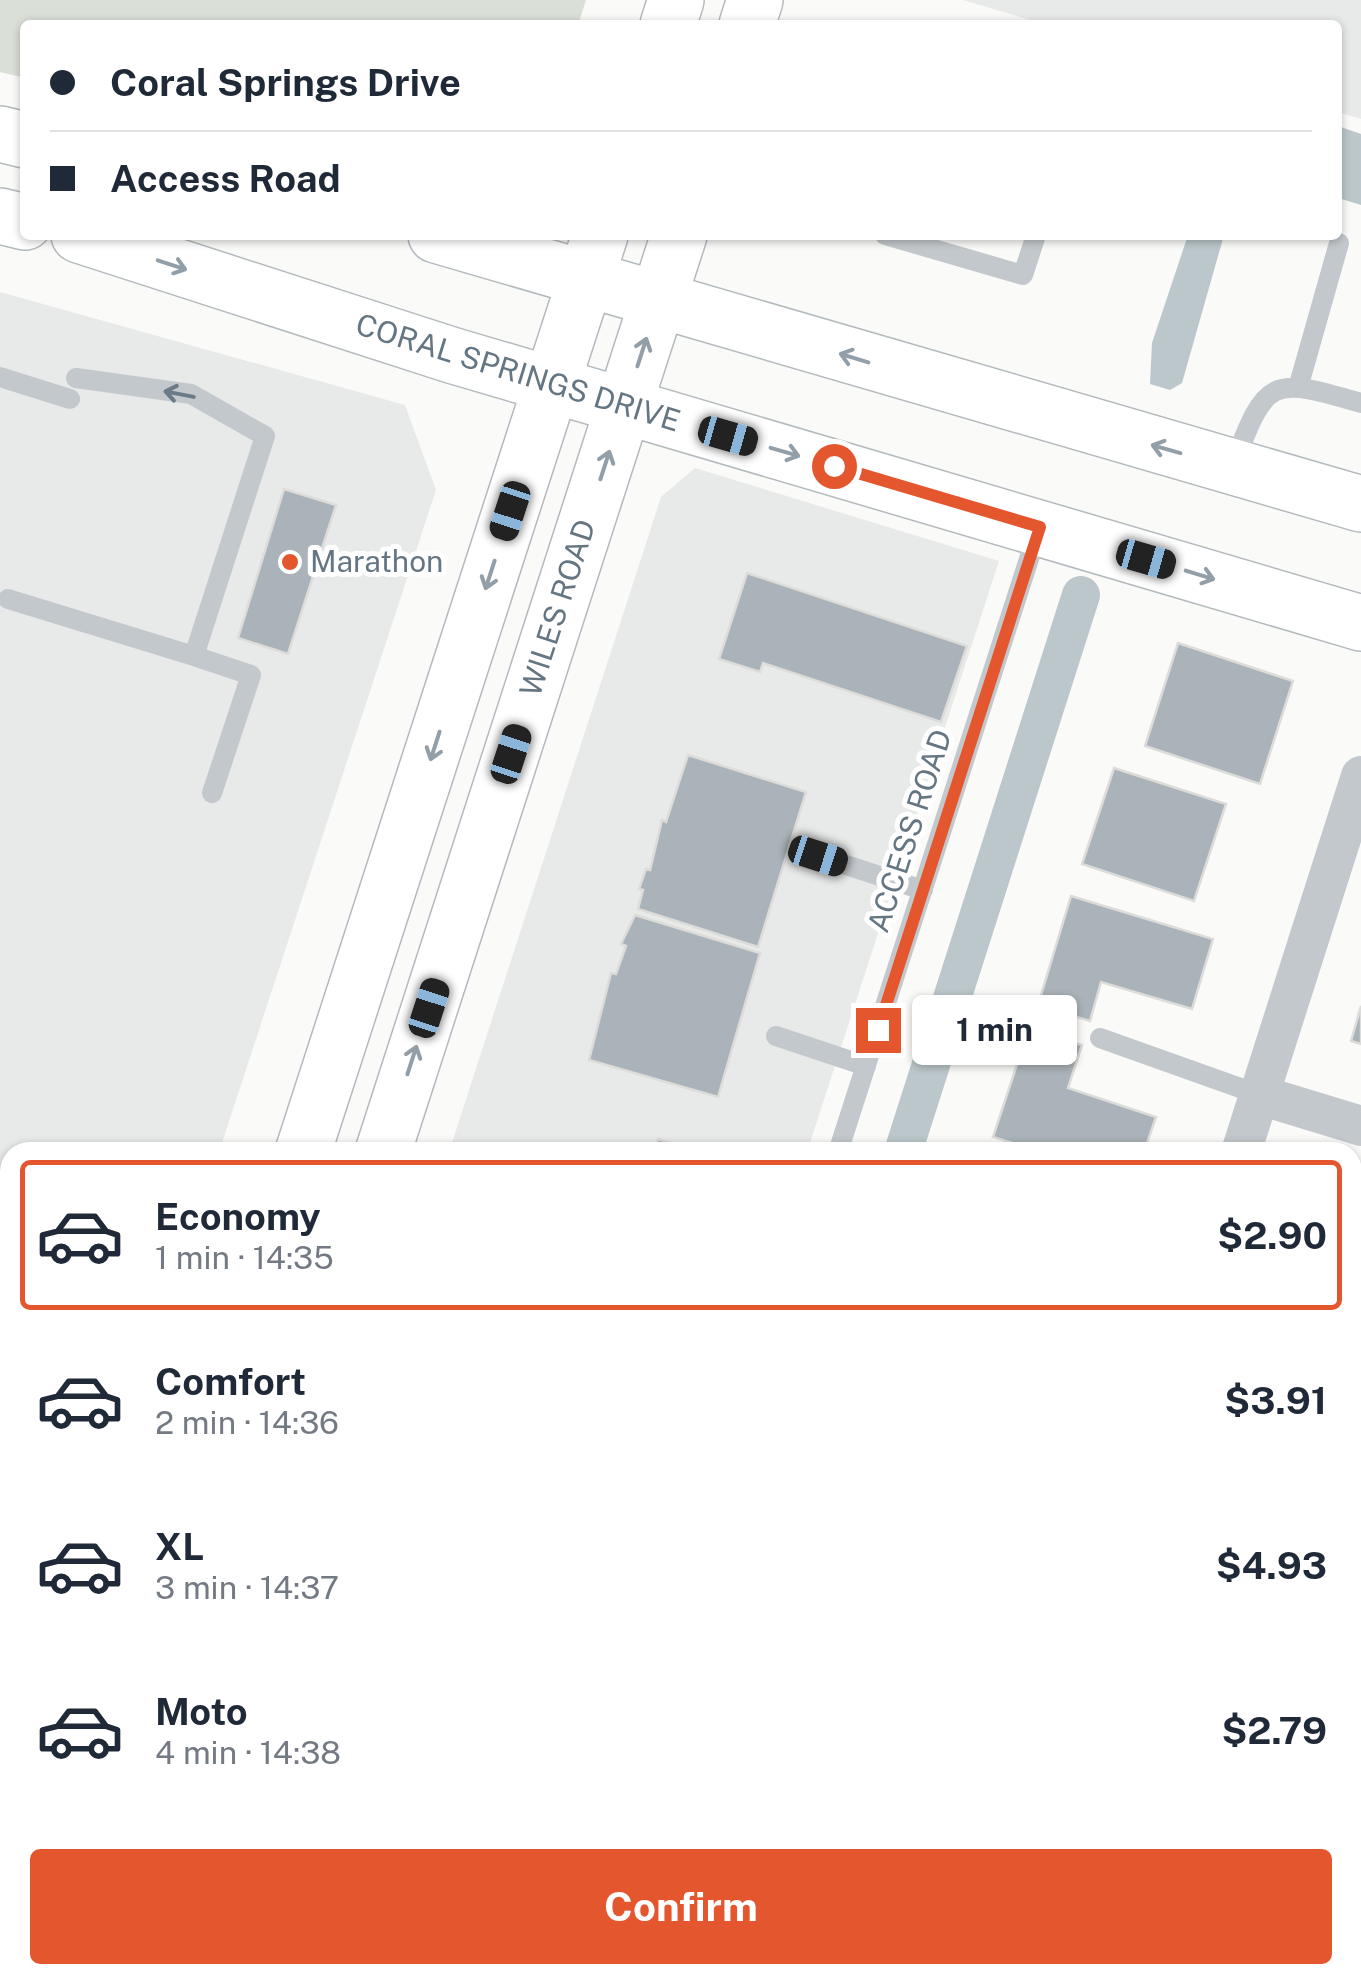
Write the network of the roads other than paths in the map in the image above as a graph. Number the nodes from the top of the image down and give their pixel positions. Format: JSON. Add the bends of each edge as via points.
{"nodes":[{"id":1,"x":94,"y":240,"type":"edge"},
{"id":2,"x":473,"y":240,"type":"edge"},
{"id":3,"x":677,"y":240,"type":"edge"},
{"id":4,"x":902,"y":240,"type":"edge"},
{"id":5,"x":1034,"y":240,"type":"edge"},
{"id":6,"x":1339,"y":243,"type":"dead end"},
{"id":7,"x":592,"y":256,"type":"edge"},
{"id":8,"x":659,"y":299,"type":"junction"},
{"id":9,"x":0,"y":377,"type":"edge"},
{"id":10,"x":552,"y":382,"type":"junction"},
{"id":11,"x":1298,"y":388,"type":"junction"},
{"id":12,"x":625,"y":404,"type":"junction"},
{"id":13,"x":1361,"y":404,"type":"edge"},
{"id":14,"x":1232,"y":468,"type":"junction"},
{"id":15,"x":1361,"y":504,"type":"edge"},
{"id":16,"x":1040,"y":527,"type":"junction"},
{"id":17,"x":8,"y":600,"type":"dead end"},
{"id":18,"x":1361,"y":623,"type":"edge"},
{"id":19,"x":194,"y":656,"type":"junction"},
{"id":20,"x":1361,"y":776,"type":"edge"},
{"id":21,"x":212,"y":793,"type":"dead end"},
{"id":22,"x":818,"y":856,"type":"dead end"},
{"id":23,"x":923,"y":890,"type":"junction"},
{"id":24,"x":776,"y":1036,"type":"dead end"},
{"id":25,"x":1100,"y":1038,"type":"dead end"},
{"id":26,"x":866,"y":1066,"type":"junction"},
{"id":27,"x":1260,"y":1095,"type":"junction"},
{"id":28,"x":1361,"y":1126,"type":"edge"},
{"id":29,"x":307,"y":1142,"type":"edge"},
{"id":30,"x":385,"y":1142,"type":"edge"},
{"id":31,"x":841,"y":1142,"type":"edge"},
{"id":32,"x":1244,"y":1142,"type":"edge"}],
"edges":[{"from":1,"to":10,"type":"main road","name":"CORAL SPRINGS DRIVE","one_way":true},
{"from":2,"to":7,"type":"main road"},
{"from":3,"to":8,"type":"main road","name":"WILES ROAD"},
{"from":4,"to":5,"type":"lane","via":[[1023,274]]},
{"from":6,"to":11,"type":"lane"},
{"from":7,"to":8,"type":"main road"},
{"from":7,"to":10,"type":"main road"},
{"from":12,"to":8,"type":"main road","name":"WILES ROAD","one_way":true},
{"from":14,"to":8,"type":"main road","one_way":true},
{"from":19,"to":9,"type":"lane","one_way":true,"via":[[265,436],[191,394]]},
{"from":10,"to":12,"type":"main road","name":"CORAL SPRINGS DRIVE"},
{"from":10,"to":29,"type":"main road","one_way":true},
{"from":11,"to":13,"type":"lane"},
{"from":11,"to":14,"type":"lane","via":[[1258,400]]},
{"from":12,"to":16,"type":"main road","name":"CORAL SPRINGS DRIVE","one_way":true},
{"from":30,"to":12,"type":"main road","name":"WILES ROAD","one_way":true},
{"from":14,"to":15,"type":"main road"},
{"from":16,"to":18,"type":"main road","name":"CORAL SPRINGS DRIVE","one_way":true},
{"from":16,"to":23,"type":"lane","name":"ACCESS ROAD"},
{"from":17,"to":19,"type":"lane"},
{"from":19,"to":21,"type":"lane","via":[[251,675]]},
{"from":20,"to":27,"type":"street"},
{"from":22,"to":23,"type":"lane"},
{"from":23,"to":26,"type":"lane","name":"ACCESS ROAD"},
{"from":24,"to":26,"type":"lane"},
{"from":25,"to":27,"type":"lane"},
{"from":26,"to":31,"type":"lane","name":"ACCESS ROAD"},
{"from":27,"to":28,"type":"street"},
{"from":27,"to":32,"type":"street"}]}
